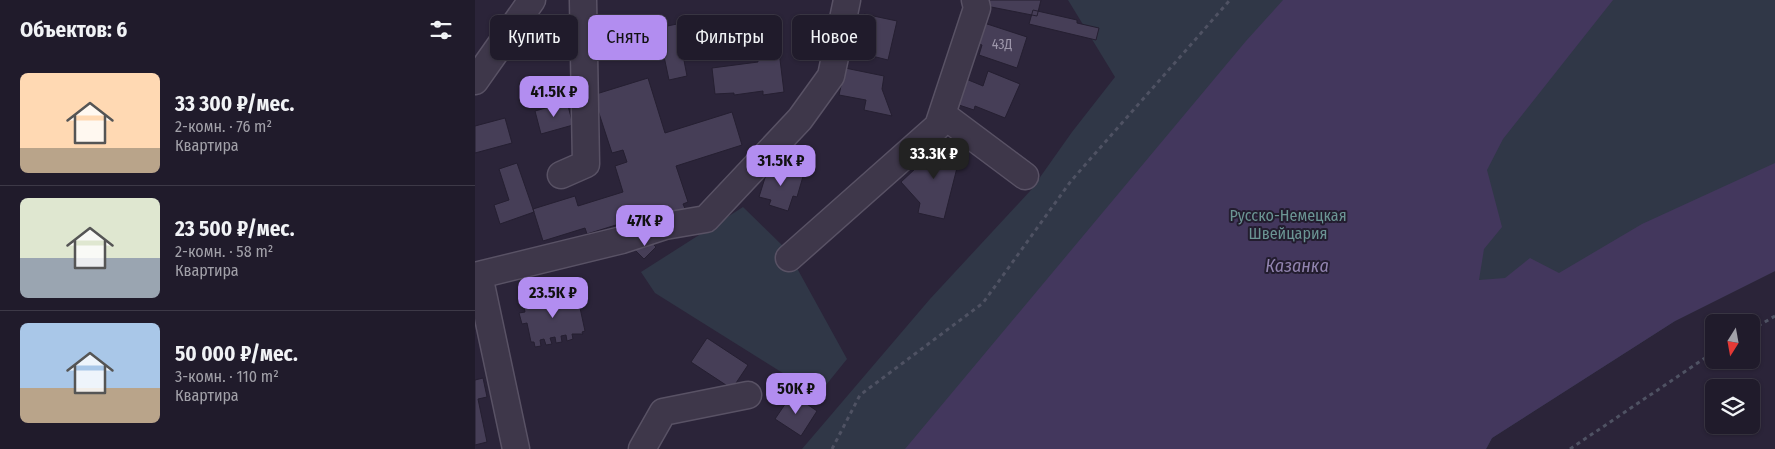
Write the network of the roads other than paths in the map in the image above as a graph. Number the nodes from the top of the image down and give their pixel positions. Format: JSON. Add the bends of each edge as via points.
{"nodes":[{"id":1,"x":532,"y":0,"type":"edge"},
{"id":2,"x":583,"y":0,"type":"edge"},
{"id":3,"x":847,"y":0,"type":"edge"},
{"id":4,"x":975,"y":0,"type":"edge"},
{"id":5,"x":475,"y":81,"type":"edge"},
{"id":6,"x":941,"y":114,"type":"junction"},
{"id":7,"x":561,"y":175,"type":"dead end"},
{"id":8,"x":1025,"y":176,"type":"dead end"},
{"id":9,"x":789,"y":258,"type":"dead end"},
{"id":10,"x":477,"y":275,"type":"edge"},
{"id":11,"x":749,"y":395,"type":"dead end"},
{"id":12,"x":516,"y":449,"type":"edge"},
{"id":13,"x":642,"y":449,"type":"edge"}],
"edges":[{"from":1,"to":5,"type":"street"},
{"from":2,"to":7,"type":"street","via":[[586,164]]},
{"from":3,"to":10,"type":"street","via":[[831,76],[801,119],[705,219],[665,226],[622,240]]},
{"from":4,"to":6,"type":"street","via":[[977,8]]},
{"from":6,"to":8,"type":"street"},
{"from":6,"to":9,"type":"street","via":[[938,126]]},
{"from":10,"to":12,"type":"street"},
{"from":11,"to":13,"type":"street","via":[[663,412]]}]}
